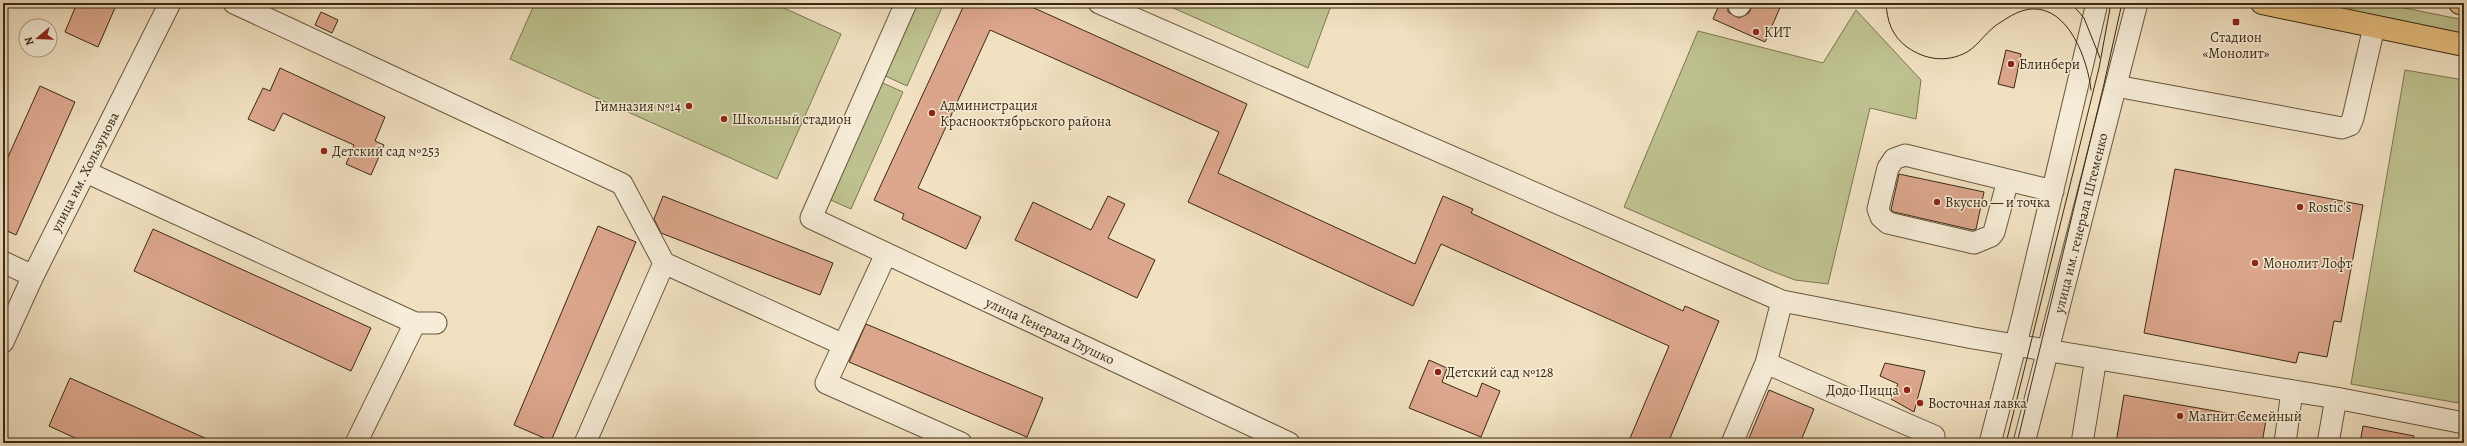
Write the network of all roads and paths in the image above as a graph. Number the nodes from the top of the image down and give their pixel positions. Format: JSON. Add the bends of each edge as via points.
{"nodes":[{"id":1,"x":170,"y":3,"type":"edge"},
{"id":2,"x":234,"y":3,"type":"edge"},
{"id":3,"x":906,"y":3,"type":"edge"},
{"id":4,"x":1099,"y":3,"type":"edge"},
{"id":5,"x":2097,"y":3,"type":"edge"},
{"id":6,"x":2137,"y":3,"type":"edge"},
{"id":7,"x":2262,"y":3,"type":"edge"},
{"id":8,"x":2460,"y":3,"type":"edge"},
{"id":9,"x":2464,"y":4,"type":"edge"},
{"id":10,"x":2374,"y":26,"type":"junction"},
{"id":11,"x":2464,"y":45,"type":"edge"},
{"id":12,"x":2116,"y":86,"type":"junction"},
{"id":13,"x":86,"y":172,"type":"junction"},
{"id":14,"x":2008,"y":180,"type":"junction"},
{"id":15,"x":2053,"y":191,"type":"junction"},
{"id":16,"x":886,"y":254,"type":"junction"},
{"id":17,"x":3,"y":262,"type":"edge"},
{"id":18,"x":664,"y":263,"type":"junction"},
{"id":19,"x":33,"y":276,"type":"junction"},
{"id":20,"x":1782,"y":301,"type":"junction"},
{"id":21,"x":415,"y":323,"type":"junction"},
{"id":22,"x":436,"y":323,"type":"dead end"},
{"id":23,"x":3,"y":342,"type":"edge"},
{"id":24,"x":2016,"y":344,"type":"junction"},
{"id":25,"x":844,"y":345,"type":"junction"},
{"id":26,"x":2048,"y":350,"type":"junction"},
{"id":27,"x":2096,"y":358,"type":"junction"},
{"id":28,"x":1766,"y":363,"type":"junction"},
{"id":29,"x":2292,"y":391,"type":"junction"},
{"id":30,"x":2336,"y":398,"type":"junction"},
{"id":31,"x":2464,"y":423,"type":"edge"},
{"id":32,"x":356,"y":443,"type":"edge"},
{"id":33,"x":585,"y":443,"type":"edge"},
{"id":34,"x":961,"y":443,"type":"edge"},
{"id":35,"x":1289,"y":443,"type":"edge"},
{"id":36,"x":1732,"y":443,"type":"edge"},
{"id":37,"x":1932,"y":443,"type":"edge"},
{"id":38,"x":1990,"y":443,"type":"edge"},
{"id":39,"x":2024,"y":443,"type":"edge"},
{"id":40,"x":2082,"y":443,"type":"edge"},
{"id":41,"x":2285,"y":443,"type":"edge"},
{"id":42,"x":2328,"y":443,"type":"edge"}],
"edges":[{"from":1,"to":13,"type":"street","name":"улица им. Хользунова"},
{"from":2,"to":18,"type":"street","via":[[622,184]]},
{"from":3,"to":16,"type":"street","name":"улица Генерала Глушко","via":[[811,218]]},
{"from":4,"to":20,"type":"street"},
{"from":5,"to":15,"type":"street"},
{"from":6,"to":12,"type":"street","name":"улица им. генерала Штеменко"},
{"from":7,"to":10,"type":"main road"},
{"from":8,"to":9,"type":"main road"},
{"from":10,"to":11,"type":"main road"},
{"from":10,"to":12,"type":"street","via":[[2353,118],[2350,125],[2342,128]]},
{"from":12,"to":26,"type":"street","name":"улица им. генерала Штеменко"},
{"from":13,"to":19,"type":"street","name":"улица им. Хользунова"},
{"from":13,"to":21,"type":"street"},
{"from":14,"to":14,"type":"street","via":[[1904,155],[1894,159],[1888,168],[1878,209],[1881,217],[1888,223],[1974,243],[1981,242],[1994,232]]},
{"from":14,"to":15,"type":"street"},
{"from":15,"to":24,"type":"street"},
{"from":16,"to":25,"type":"street"},
{"from":16,"to":35,"type":"street","name":"улица Генерала Глушко"},
{"from":17,"to":19,"type":"street"},
{"from":18,"to":25,"type":"street"},
{"from":18,"to":33,"type":"street"},
{"from":19,"to":23,"type":"street","name":"улица им. Хользунова"},
{"from":20,"to":24,"type":"street"},
{"from":20,"to":28,"type":"street"},
{"from":21,"to":22,"type":"street"},
{"from":21,"to":32,"type":"street"},
{"from":24,"to":26,"type":"street"},
{"from":24,"to":38,"type":"street"},
{"from":25,"to":34,"type":"street","via":[[826,383]]},
{"from":26,"to":27,"type":"street"},
{"from":26,"to":39,"type":"street","name":"улица им. генерала Штеменко"},
{"from":27,"to":29,"type":"street"},
{"from":27,"to":40,"type":"street"},
{"from":28,"to":36,"type":"street"},
{"from":28,"to":37,"type":"street","via":[[1934,436]]},
{"from":29,"to":30,"type":"street"},
{"from":29,"to":41,"type":"street"},
{"from":30,"to":31,"type":"street"},
{"from":30,"to":42,"type":"street"}]}
